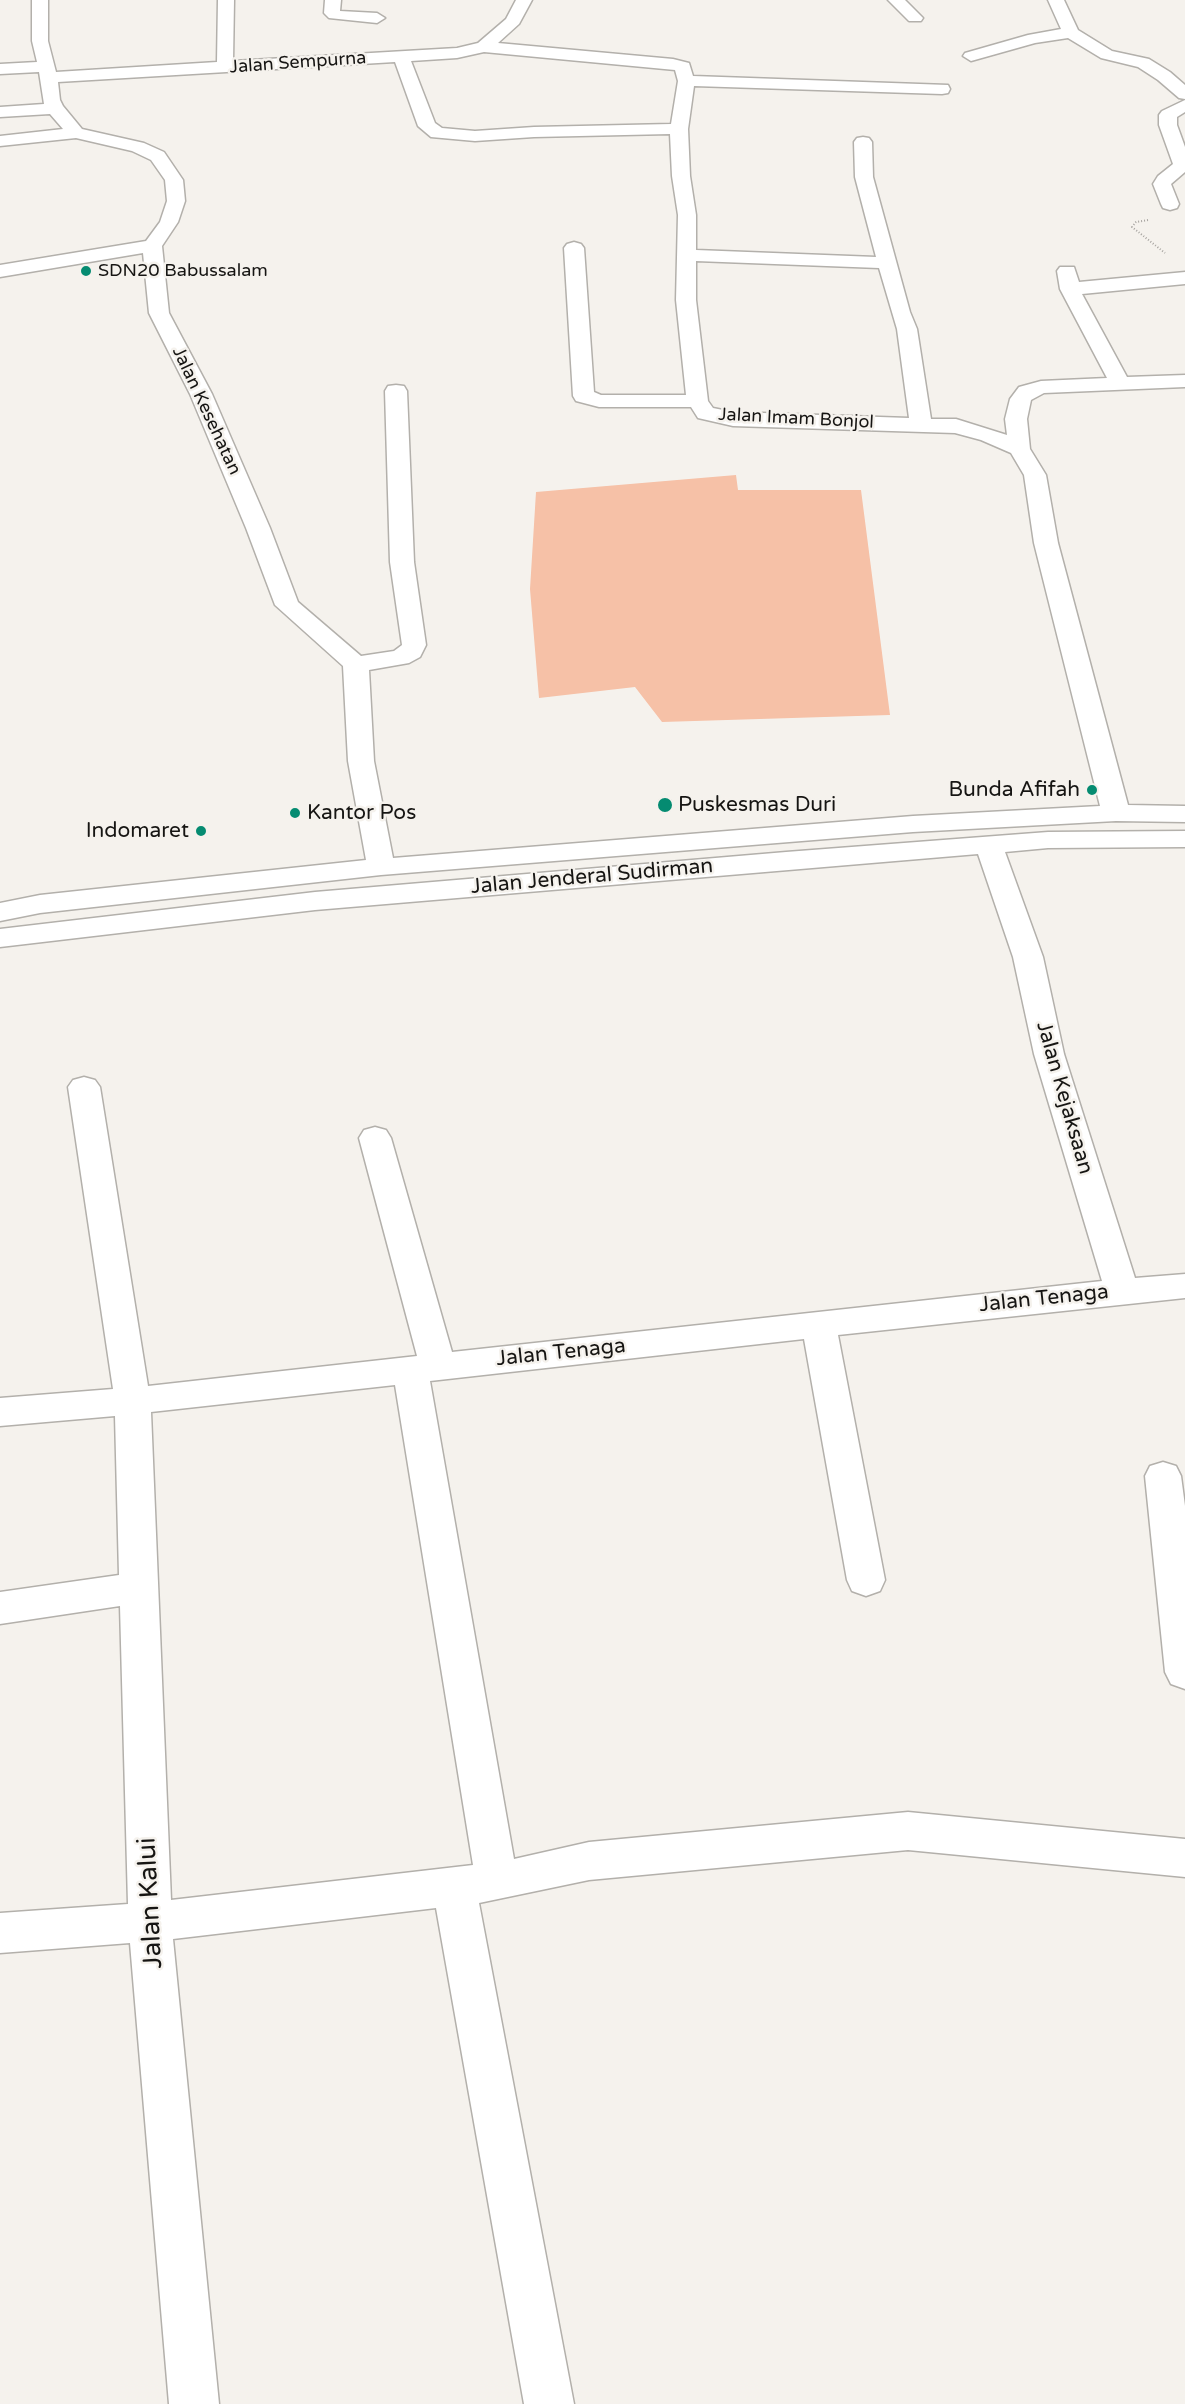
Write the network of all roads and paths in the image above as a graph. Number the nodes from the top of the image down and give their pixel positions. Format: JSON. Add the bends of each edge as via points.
{"nodes":[{"id":1,"x":40,"y":0,"type":"edge"},
{"id":2,"x":226,"y":0,"type":"edge"},
{"id":3,"x":333,"y":0,"type":"edge"},
{"id":4,"x":524,"y":0,"type":"edge"},
{"id":5,"x":896,"y":0,"type":"edge"},
{"id":6,"x":1056,"y":0,"type":"edge"},
{"id":7,"x":377,"y":18,"type":"dead end"},
{"id":8,"x":915,"y":18,"type":"dead end"},
{"id":9,"x":1071,"y":33,"type":"junction"},
{"id":10,"x":484,"y":47,"type":"junction"},
{"id":11,"x":401,"y":56,"type":"junction"},
{"id":12,"x":971,"y":56,"type":"dead end"},
{"id":13,"x":225,"y":68,"type":"junction"},
{"id":14,"x":0,"y":69,"type":"edge"},
{"id":15,"x":48,"y":72,"type":"junction"},
{"id":16,"x":686,"y":81,"type":"junction"},
{"id":17,"x":942,"y":90,"type":"dead end"},
{"id":18,"x":1185,"y":94,"type":"edge"},
{"id":19,"x":1185,"y":105,"type":"edge"},
{"id":20,"x":55,"y":108,"type":"junction"},
{"id":21,"x":0,"y":112,"type":"edge"},
{"id":22,"x":679,"y":129,"type":"junction"},
{"id":23,"x":76,"y":133,"type":"junction"},
{"id":24,"x":0,"y":141,"type":"edge"},
{"id":25,"x":862,"y":142,"type":"dead end"},
{"id":26,"x":1170,"y":204,"type":"joint"},
{"id":27,"x":152,"y":246,"type":"junction"},
{"id":28,"x":574,"y":248,"type":"dead end"},
{"id":29,"x":686,"y":255,"type":"junction"},
{"id":30,"x":1169,"y":256,"type":"dead end"},
{"id":31,"x":888,"y":263,"type":"junction"},
{"id":32,"x":0,"y":271,"type":"edge"},
{"id":33,"x":1185,"y":278,"type":"edge"},
{"id":34,"x":1185,"y":381,"type":"edge"},
{"id":35,"x":1120,"y":383,"type":"junction"},
{"id":36,"x":396,"y":391,"type":"dead end"},
{"id":37,"x":697,"y":401,"type":"junction"},
{"id":38,"x":921,"y":424,"type":"junction"},
{"id":39,"x":1019,"y":448,"type":"junction"},
{"id":40,"x":356,"y":664,"type":"junction"},
{"id":41,"x":1116,"y":813,"type":"junction"},
{"id":42,"x":1185,"y":814,"type":"edge"},
{"id":43,"x":1185,"y":839,"type":"edge"},
{"id":44,"x":989,"y":846,"type":"junction"},
{"id":45,"x":381,"y":867,"type":"junction"},
{"id":46,"x":186,"y":901,"type":"junction"},
{"id":47,"x":0,"y":912,"type":"edge"},
{"id":48,"x":0,"y":938,"type":"edge"},
{"id":49,"x":84,"y":1087,"type":"dead end"},
{"id":50,"x":375,"y":1138,"type":"dead end"},
{"id":51,"x":1185,"y":1286,"type":"edge"},
{"id":52,"x":1122,"y":1291,"type":"junction"},
{"id":53,"x":819,"y":1324,"type":"junction"},
{"id":54,"x":424,"y":1368,"type":"junction"},
{"id":55,"x":133,"y":1401,"type":"junction"},
{"id":56,"x":0,"y":1412,"type":"edge"},
{"id":57,"x":1163,"y":1476,"type":"dead end"},
{"id":58,"x":866,"y":1580,"type":"dead end"},
{"id":59,"x":139,"y":1588,"type":"junction"},
{"id":60,"x":0,"y":1608,"type":"edge"},
{"id":61,"x":1185,"y":1672,"type":"edge"},
{"id":62,"x":1185,"y":1858,"type":"edge"},
{"id":63,"x":475,"y":1885,"type":"junction"},
{"id":64,"x":150,"y":1922,"type":"junction"},
{"id":65,"x":0,"y":1933,"type":"edge"},
{"id":66,"x":194,"y":2404,"type":"edge"},
{"id":67,"x":549,"y":2404,"type":"edge"}],
"edges":[{"from":1,"to":15,"type":"street","via":[[40,41]]},
{"from":2,"to":13,"type":"street"},
{"from":3,"to":7,"type":"street","via":[[335,15]]},
{"from":4,"to":10,"type":"street","via":[[513,21]]},
{"from":5,"to":8,"type":"street"},
{"from":6,"to":9,"type":"street"},
{"from":9,"to":12,"type":"street","via":[[1034,38]]},
{"from":9,"to":18,"type":"street","via":[[1107,55],[1143,63]]},
{"from":10,"to":11,"type":"street","name":"Jalan Sempurna","via":[[457,53]]},
{"from":10,"to":16,"type":"street","via":[[673,64],[683,68]]},
{"from":11,"to":13,"type":"street","name":"Jalan Sempurna"},
{"from":11,"to":22,"type":"street","via":[[427,126],[436,133],[475,136]]},
{"from":13,"to":15,"type":"street","name":"Jalan Sempurna"},
{"from":14,"to":15,"type":"street","name":"Jalan Sempurna"},
{"from":15,"to":20,"type":"street"},
{"from":16,"to":17,"type":"street"},
{"from":16,"to":22,"type":"street","name":"Jalan Imam Bonjol"},
{"from":19,"to":26,"type":"street","via":[[1167,115],[1183,165],[1162,184]]},
{"from":20,"to":21,"type":"street"},
{"from":20,"to":23,"type":"street"},
{"from":22,"to":29,"type":"street","name":"Jalan Imam Bonjol","via":[[687,215]]},
{"from":23,"to":24,"type":"street"},
{"from":23,"to":27,"type":"street","via":[[138,147],[158,156],[174,180],[176,201],[169,222]]},
{"from":25,"to":31,"type":"street","via":[[864,177]]},
{"from":26,"to":30,"type":"path","via":[[1173,214],[1136,222],[1132,227]]},
{"from":27,"to":32,"type":"street"},
{"from":27,"to":40,"type":"street","name":"Jalan Kesehatan","via":[[159,313],[201,394],[287,605]]},
{"from":28,"to":37,"type":"street","via":[[584,396],[598,401]]},
{"from":29,"to":31,"type":"street"},
{"from":29,"to":37,"type":"street","name":"Jalan Imam Bonjol","via":[[686,300]]},
{"from":31,"to":38,"type":"street","via":[[907,329]]},
{"from":33,"to":35,"type":"street","via":[[1069,280]]},
{"from":34,"to":35,"type":"street"},
{"from":35,"to":39,"type":"street","via":[[1041,387],[1027,392],[1016,419]]},
{"from":36,"to":40,"type":"street","via":[[402,562],[414,645],[411,652],[400,658]]},
{"from":37,"to":38,"type":"street","name":"Jalan Imam Bonjol","via":[[706,413],[723,418]]},
{"from":38,"to":39,"type":"street","name":"Jalan Imam Bonjol","via":[[956,426]]},
{"from":39,"to":41,"type":"street","via":[[1035,476],[1046,543]]},
{"from":40,"to":45,"type":"street","via":[[361,761]]},
{"from":41,"to":42,"type":"street","name":"Jalan Jenderal Sudirman"},
{"from":41,"to":45,"type":"street","name":"Jalan Jenderal Sudirman","via":[[913,824]]},
{"from":43,"to":44,"type":"street","name":"Jalan Jenderal Sudirman","via":[[1047,840]]},
{"from":44,"to":46,"type":"street","name":"Jalan Jenderal Sudirman","via":[[327,900]]},
{"from":44,"to":52,"type":"street","name":"Jalan Kejaksaan","via":[[1028,957],[1049,1054]]},
{"from":45,"to":46,"type":"street","name":"Jalan Jenderal Sudirman"},
{"from":46,"to":47,"type":"street","name":"Jalan Jenderal Sudirman","via":[[39,904]]},
{"from":46,"to":48,"type":"street","name":"Jalan Jenderal Sudirman"},
{"from":49,"to":55,"type":"street","name":"Jalan Kalui"},
{"from":50,"to":54,"type":"street"},
{"from":51,"to":52,"type":"street"},
{"from":52,"to":53,"type":"street","name":"Jalan Tenaga"},
{"from":53,"to":54,"type":"street","name":"Jalan Tenaga"},
{"from":53,"to":58,"type":"street"},
{"from":54,"to":55,"type":"street","name":"Jalan Tenaga"},
{"from":54,"to":63,"type":"street"},
{"from":55,"to":56,"type":"street","name":"Jalan Tenaga"},
{"from":55,"to":59,"type":"street","name":"Jalan Kalui"},
{"from":57,"to":61,"type":"street"},
{"from":59,"to":60,"type":"street"},
{"from":59,"to":64,"type":"street","name":"Jalan Kalui"},
{"from":62,"to":63,"type":"street","via":[[908,1831],[589,1861]]},
{"from":63,"to":64,"type":"street"},
{"from":63,"to":67,"type":"street"},
{"from":64,"to":65,"type":"street"},
{"from":64,"to":66,"type":"street","name":"Jalan Kalui"}]}
